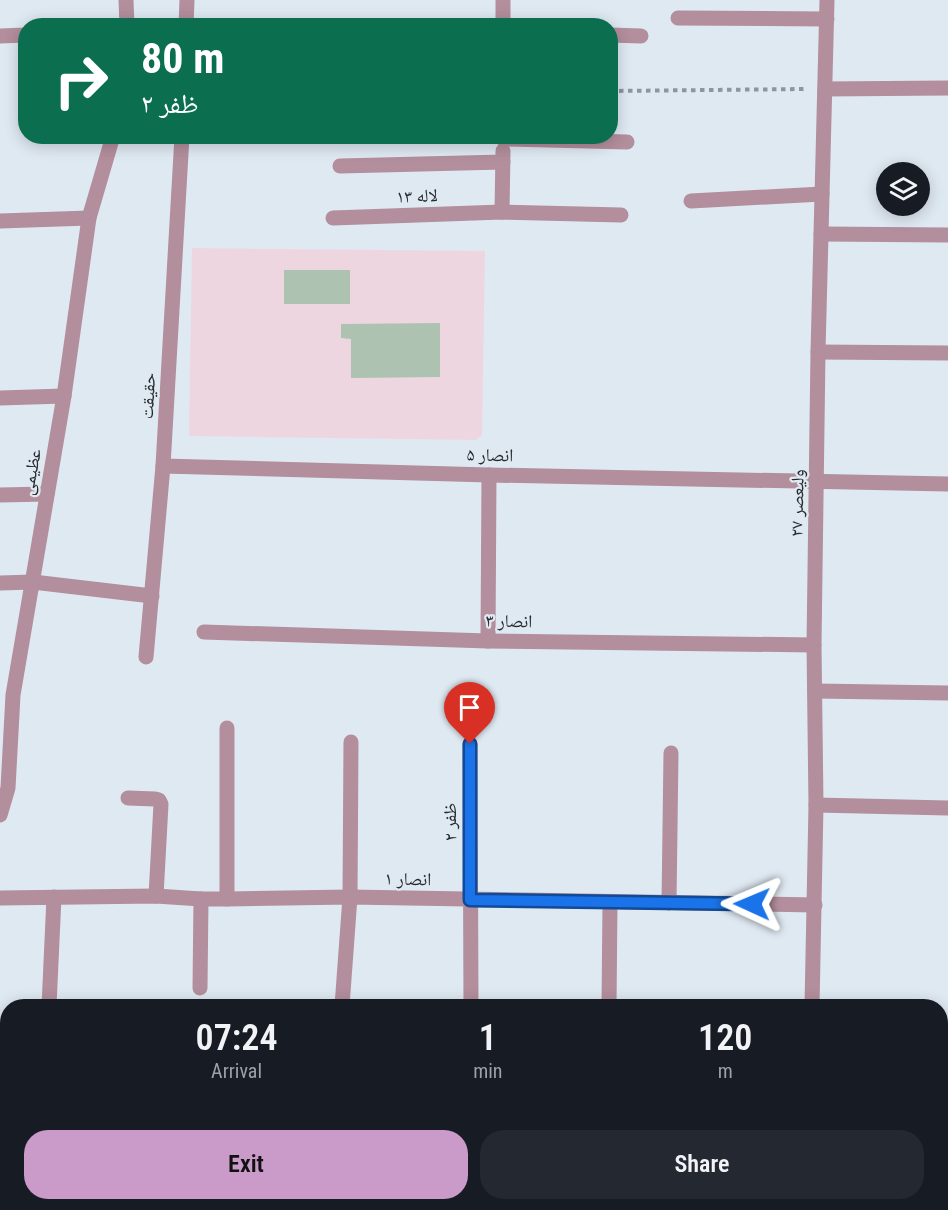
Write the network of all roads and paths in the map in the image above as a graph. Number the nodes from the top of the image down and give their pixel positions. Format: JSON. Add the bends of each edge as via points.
{"nodes":[{"id":1,"x":126,"y":0,"type":"edge"},
{"id":2,"x":187,"y":0,"type":"edge"},
{"id":3,"x":503,"y":0,"type":"edge"},
{"id":4,"x":827,"y":0,"type":"edge"},
{"id":5,"x":127,"y":18,"type":"edge"},
{"id":6,"x":186,"y":18,"type":"edge"},
{"id":7,"x":503,"y":18,"type":"edge"},
{"id":8,"x":678,"y":18,"type":"dead end"},
{"id":9,"x":827,"y":19,"type":"junction"},
{"id":10,"x":18,"y":35,"type":"edge"},
{"id":11,"x":618,"y":35,"type":"edge"},
{"id":12,"x":0,"y":36,"type":"edge"},
{"id":13,"x":641,"y":36,"type":"dead end"},
{"id":14,"x":948,"y":87,"type":"edge"},
{"id":15,"x":825,"y":89,"type":"junction"},
{"id":16,"x":618,"y":91,"type":"edge"},
{"id":17,"x":618,"y":142,"type":"edge"},
{"id":18,"x":627,"y":142,"type":"dead end"},
{"id":19,"x":111,"y":144,"type":"edge"},
{"id":20,"x":182,"y":144,"type":"edge"},
{"id":21,"x":503,"y":144,"type":"edge"},
{"id":22,"x":503,"y":162,"type":"junction"},
{"id":23,"x":340,"y":166,"type":"dead end"},
{"id":24,"x":822,"y":194,"type":"junction"},
{"id":25,"x":691,"y":201,"type":"dead end"},
{"id":26,"x":502,"y":212,"type":"junction"},
{"id":27,"x":621,"y":215,"type":"dead end"},
{"id":28,"x":333,"y":218,"type":"dead end"},
{"id":29,"x":89,"y":219,"type":"junction"},
{"id":30,"x":0,"y":221,"type":"edge"},
{"id":31,"x":821,"y":234,"type":"junction"},
{"id":32,"x":948,"y":235,"type":"edge"},
{"id":33,"x":818,"y":352,"type":"junction"},
{"id":34,"x":948,"y":353,"type":"edge"},
{"id":35,"x":64,"y":396,"type":"junction"},
{"id":36,"x":0,"y":398,"type":"edge"},
{"id":37,"x":164,"y":466,"type":"junction"},
{"id":38,"x":489,"y":475,"type":"junction"},
{"id":39,"x":817,"y":481,"type":"junction"},
{"id":40,"x":948,"y":484,"type":"edge"},
{"id":41,"x":47,"y":494,"type":"junction"},
{"id":42,"x":0,"y":495,"type":"edge"},
{"id":43,"x":33,"y":582,"type":"junction"},
{"id":44,"x":0,"y":583,"type":"edge"},
{"id":45,"x":152,"y":596,"type":"junction"},
{"id":46,"x":204,"y":632,"type":"dead end"},
{"id":47,"x":488,"y":641,"type":"junction"},
{"id":48,"x":814,"y":645,"type":"junction"},
{"id":49,"x":146,"y":657,"type":"dead end"},
{"id":50,"x":815,"y":691,"type":"junction"},
{"id":51,"x":948,"y":693,"type":"edge"},
{"id":52,"x":227,"y":728,"type":"dead end"},
{"id":53,"x":351,"y":742,"type":"dead end"},
{"id":54,"x":470,"y":744,"type":"dead end"},
{"id":55,"x":671,"y":753,"type":"dead end"},
{"id":56,"x":4,"y":788,"type":"edge"},
{"id":57,"x":128,"y":798,"type":"dead end"},
{"id":58,"x":816,"y":806,"type":"junction"},
{"id":59,"x":948,"y":808,"type":"edge"},
{"id":60,"x":0,"y":815,"type":"edge"},
{"id":61,"x":156,"y":896,"type":"junction"},
{"id":62,"x":0,"y":897,"type":"edge"},
{"id":63,"x":54,"y":897,"type":"junction"},
{"id":64,"x":350,"y":897,"type":"junction"},
{"id":65,"x":201,"y":899,"type":"junction"},
{"id":66,"x":227,"y":899,"type":"junction"},
{"id":67,"x":470,"y":900,"type":"junction"},
{"id":68,"x":610,"y":902,"type":"junction"},
{"id":69,"x":669,"y":903,"type":"junction"},
{"id":70,"x":815,"y":905,"type":"junction"},
{"id":71,"x":200,"y":988,"type":"dead end"},
{"id":72,"x":49,"y":999,"type":"edge"},
{"id":73,"x":343,"y":999,"type":"edge"},
{"id":74,"x":471,"y":999,"type":"edge"},
{"id":75,"x":609,"y":999,"type":"edge"},
{"id":76,"x":812,"y":999,"type":"edge"}],
"edges":[{"from":1,"to":5,"type":"street"},
{"from":2,"to":6,"type":"street"},
{"from":3,"to":7,"type":"street"},
{"from":4,"to":9,"type":"street","name":"ولیعصر ۲۷"},
{"from":8,"to":9,"type":"street"},
{"from":9,"to":15,"type":"street","name":"ولیعصر ۲۷"},
{"from":10,"to":12,"type":"street"},
{"from":11,"to":13,"type":"street"},
{"from":14,"to":15,"type":"street"},
{"from":15,"to":16,"type":"path"},
{"from":15,"to":24,"type":"street","name":"ولیعصر ۲۷"},
{"from":17,"to":18,"type":"street"},
{"from":19,"to":29,"type":"street","name":"عظیمی"},
{"from":20,"to":37,"type":"street","name":"حقیقت"},
{"from":21,"to":22,"type":"street"},
{"from":22,"to":23,"type":"street"},
{"from":22,"to":26,"type":"street"},
{"from":24,"to":25,"type":"street"},
{"from":24,"to":31,"type":"street","name":"ولیعصر ۲۷"},
{"from":26,"to":27,"type":"street","name":"لاله ۱۳"},
{"from":26,"to":28,"type":"street","name":"لاله ۱۳"},
{"from":29,"to":30,"type":"street"},
{"from":29,"to":35,"type":"street","name":"عظیمی"},
{"from":31,"to":32,"type":"street"},
{"from":31,"to":33,"type":"street","name":"ولیعصر ۲۷"},
{"from":33,"to":34,"type":"street"},
{"from":33,"to":39,"type":"street","name":"ولیعصر ۲۷"},
{"from":35,"to":36,"type":"street"},
{"from":35,"to":41,"type":"street","name":"عظیمی"},
{"from":37,"to":38,"type":"street","name":"انصار ۵"},
{"from":37,"to":45,"type":"street","name":"حقیقت"},
{"from":38,"to":39,"type":"street","name":"انصار ۵"},
{"from":38,"to":47,"type":"street"},
{"from":39,"to":40,"type":"street","name":"انصار ۵"},
{"from":39,"to":48,"type":"street","name":"ولیعصر ۲۷"},
{"from":41,"to":42,"type":"street"},
{"from":41,"to":43,"type":"street","name":"عظیمی"},
{"from":43,"to":44,"type":"street"},
{"from":43,"to":45,"type":"street"},
{"from":43,"to":56,"type":"street","name":"عظیمی","via":[[13,695]]},
{"from":45,"to":49,"type":"street","name":"حقیقت"},
{"from":46,"to":47,"type":"street","name":"انصار ۳"},
{"from":47,"to":48,"type":"street","name":"انصار ۳"},
{"from":48,"to":50,"type":"street","name":"ولیعصر ۲۷"},
{"from":50,"to":51,"type":"street"},
{"from":50,"to":58,"type":"street","name":"ولیعصر ۲۷"},
{"from":52,"to":66,"type":"street"},
{"from":53,"to":64,"type":"street"},
{"from":54,"to":67,"type":"street","name":"ظفر ۲"},
{"from":55,"to":69,"type":"street"},
{"from":56,"to":60,"type":"street","name":"عظیمی"},
{"from":57,"to":61,"type":"street","via":[[155,799],[161,804]]},
{"from":58,"to":59,"type":"street"},
{"from":58,"to":70,"type":"street","name":"ولیعصر ۲۷"},
{"from":61,"to":63,"type":"street","name":"انصار ۱"},
{"from":61,"to":65,"type":"street","name":"انصار ۱"},
{"from":62,"to":63,"type":"street","name":"انصار ۱"},
{"from":63,"to":72,"type":"street"},
{"from":64,"to":66,"type":"street","name":"انصار ۱"},
{"from":64,"to":67,"type":"street","name":"انصار ۱"},
{"from":64,"to":73,"type":"street"},
{"from":65,"to":66,"type":"street","name":"انصار ۱"},
{"from":65,"to":71,"type":"street"},
{"from":67,"to":68,"type":"street","name":"انصار ۱"},
{"from":67,"to":74,"type":"street","name":"ظفر ۲"},
{"from":68,"to":69,"type":"street","name":"انصار ۱"},
{"from":68,"to":75,"type":"street"},
{"from":69,"to":70,"type":"street","name":"انصار ۱"},
{"from":70,"to":76,"type":"street","name":"ولیعصر ۲۷"}]}
